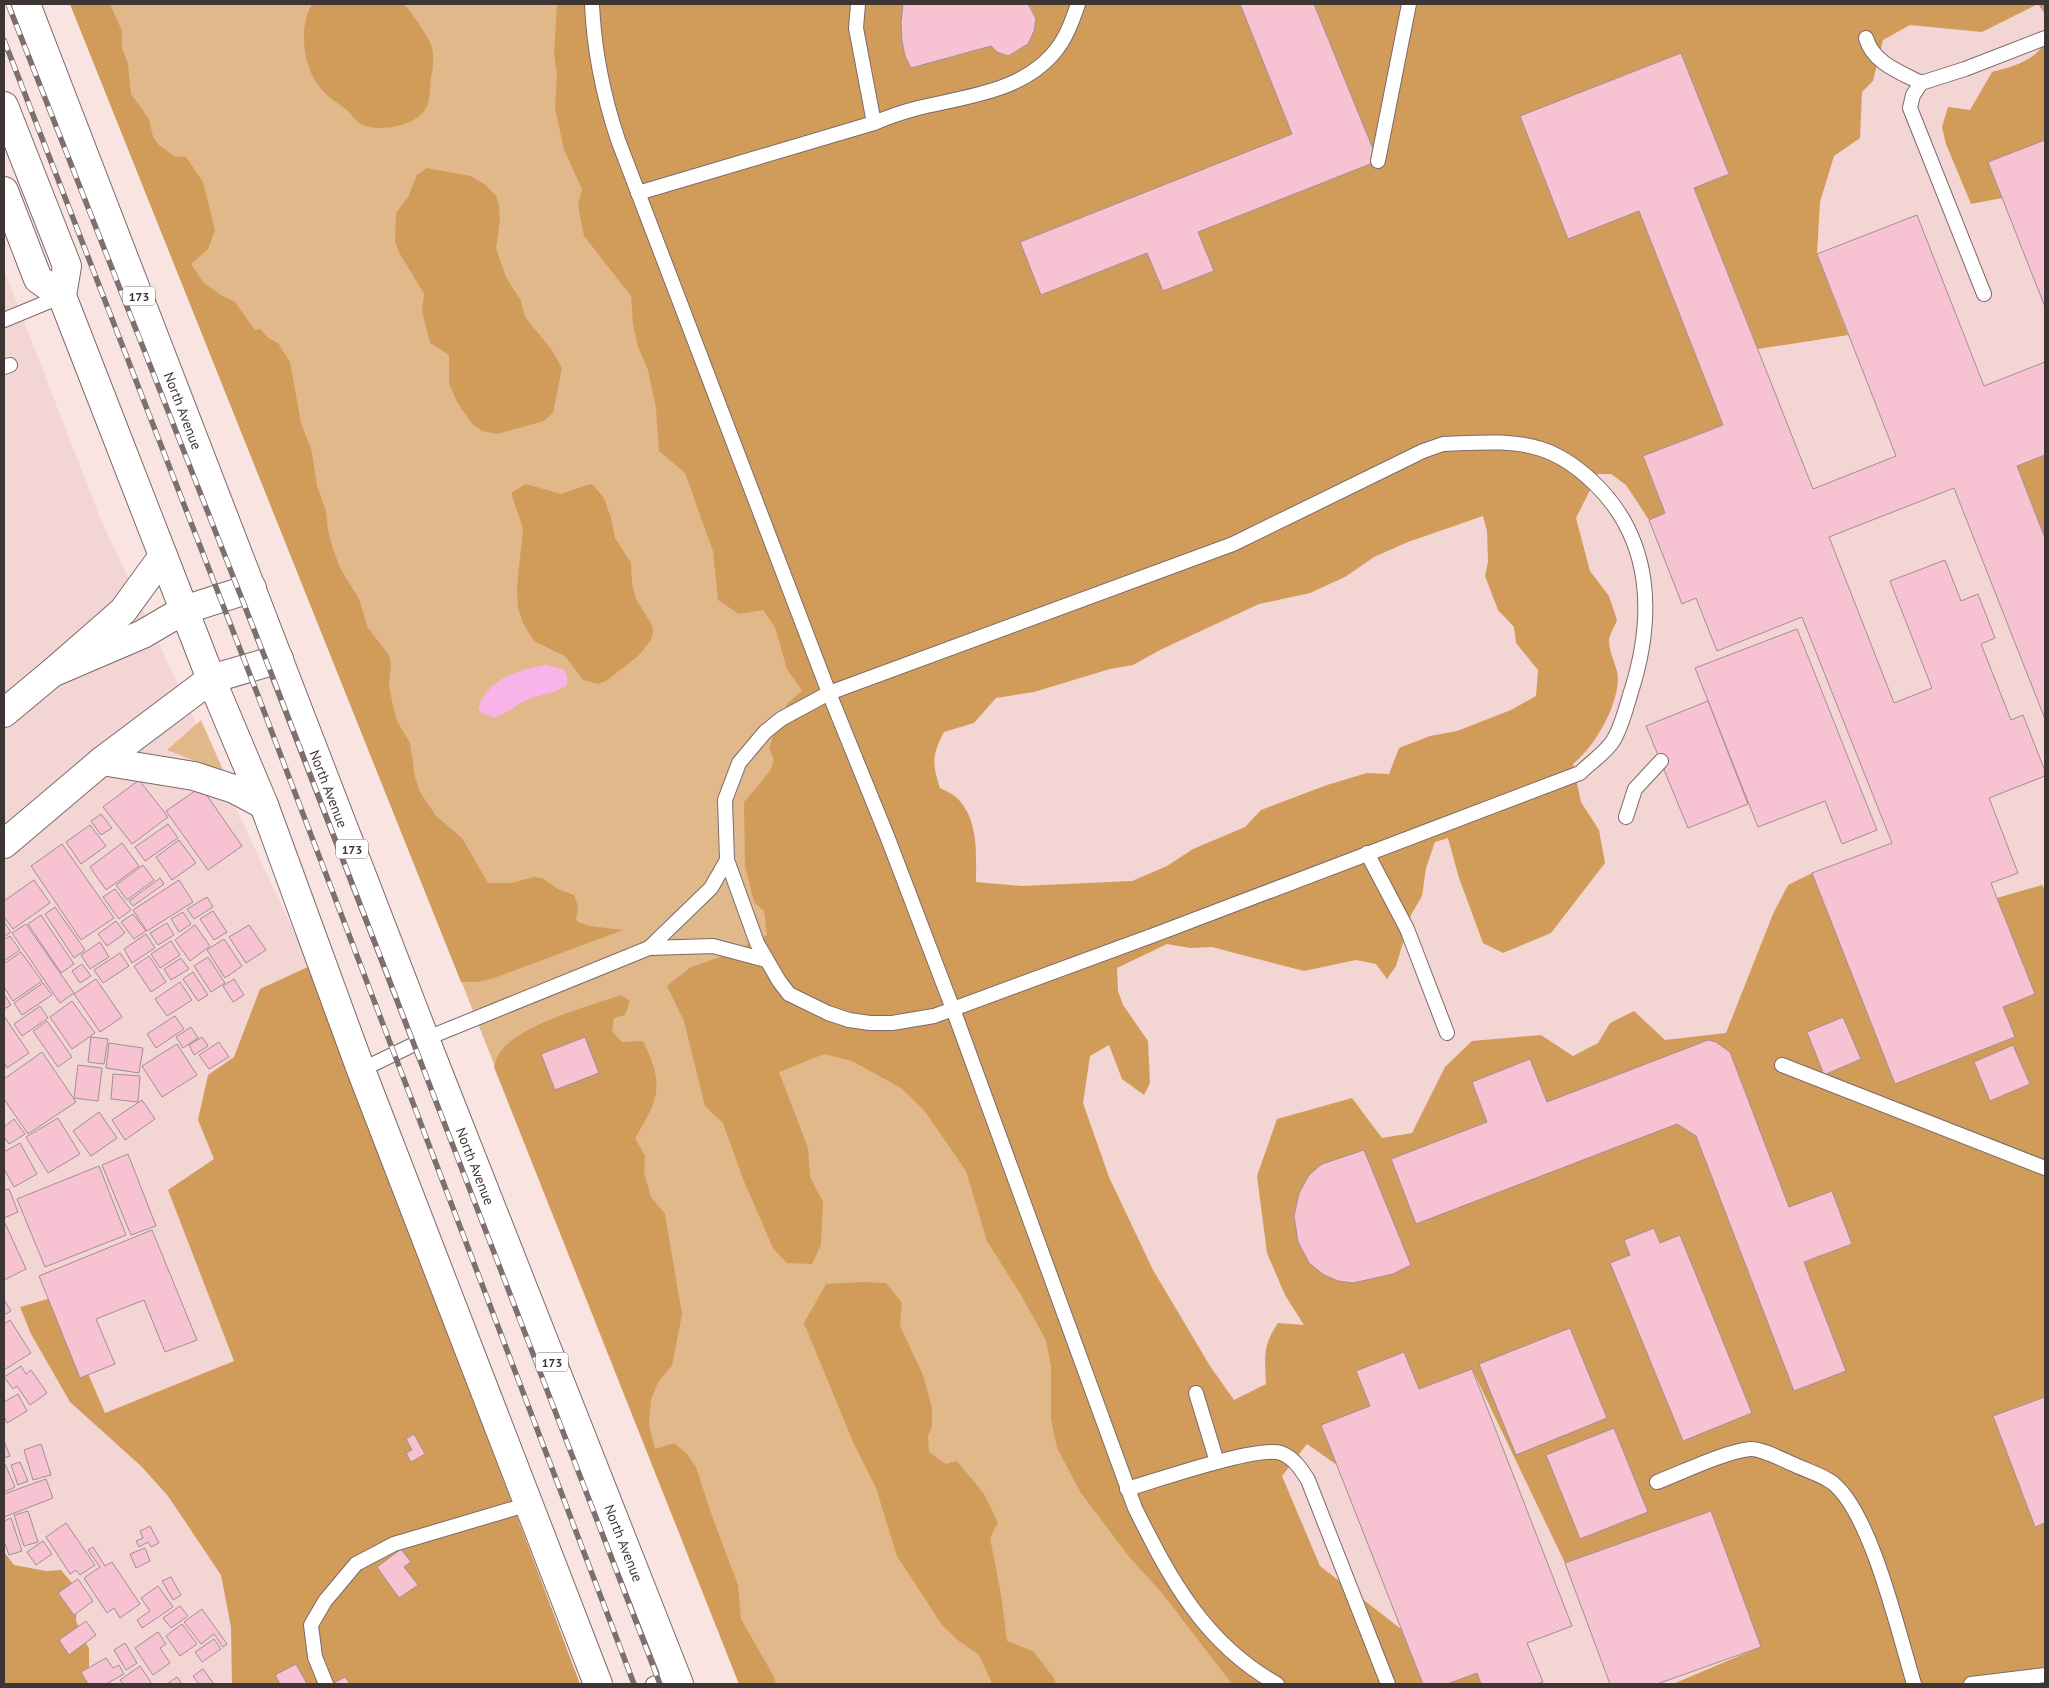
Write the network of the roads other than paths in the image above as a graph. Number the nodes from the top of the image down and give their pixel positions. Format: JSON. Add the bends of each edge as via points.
{"nodes":[{"id":1,"x":26,"y":4,"type":"edge"},
{"id":2,"x":592,"y":4,"type":"edge"},
{"id":3,"x":858,"y":4,"type":"edge"},
{"id":4,"x":1078,"y":4,"type":"edge"},
{"id":5,"x":1409,"y":4,"type":"edge"},
{"id":6,"x":1866,"y":38,"type":"dead end"},
{"id":7,"x":2045,"y":38,"type":"edge"},
{"id":8,"x":1921,"y":84,"type":"junction"},
{"id":9,"x":4,"y":106,"type":"edge"},
{"id":10,"x":874,"y":123,"type":"junction"},
{"id":11,"x":1378,"y":161,"type":"dead end"},
{"id":12,"x":4,"y":191,"type":"edge"},
{"id":13,"x":638,"y":193,"type":"junction"},
{"id":14,"x":1984,"y":294,"type":"dead end"},
{"id":15,"x":62,"y":296,"type":"junction"},
{"id":16,"x":4,"y":320,"type":"edge"},
{"id":17,"x":163,"y":556,"type":"junction"},
{"id":18,"x":252,"y":588,"type":"junction"},
{"id":19,"x":184,"y":610,"type":"junction"},
{"id":20,"x":279,"y":659,"type":"junction"},
{"id":21,"x":52,"y":673,"type":"junction"},
{"id":22,"x":211,"y":679,"type":"junction"},
{"id":23,"x":829,"y":693,"type":"junction"},
{"id":24,"x":4,"y":713,"type":"edge"},
{"id":25,"x":102,"y":761,"type":"junction"},
{"id":26,"x":1660,"y":761,"type":"dead end"},
{"id":27,"x":264,"y":806,"type":"junction"},
{"id":28,"x":1626,"y":817,"type":"dead end"},
{"id":29,"x":4,"y":844,"type":"edge"},
{"id":30,"x":1367,"y":853,"type":"junction"},
{"id":31,"x":727,"y":860,"type":"junction"},
{"id":32,"x":649,"y":948,"type":"junction"},
{"id":33,"x":766,"y":960,"type":"junction"},
{"id":34,"x":953,"y":1009,"type":"junction"},
{"id":35,"x":1447,"y":1033,"type":"dead end"},
{"id":36,"x":425,"y":1039,"type":"junction"},
{"id":37,"x":1782,"y":1065,"type":"dead end"},
{"id":38,"x":361,"y":1070,"type":"junction"},
{"id":39,"x":2045,"y":1168,"type":"edge"},
{"id":40,"x":1196,"y":1393,"type":"dead end"},
{"id":41,"x":1217,"y":1462,"type":"junction"},
{"id":42,"x":1657,"y":1482,"type":"dead end"},
{"id":43,"x":1127,"y":1489,"type":"junction"},
{"id":44,"x":529,"y":1504,"type":"junction"},
{"id":45,"x":2045,"y":1675,"type":"edge"},
{"id":46,"x":669,"y":1682,"type":"edge"},
{"id":47,"x":326,"y":1684,"type":"edge"},
{"id":48,"x":598,"y":1684,"type":"edge"},
{"id":49,"x":1277,"y":1684,"type":"edge"},
{"id":50,"x":1388,"y":1684,"type":"edge"},
{"id":51,"x":1914,"y":1684,"type":"edge"},
{"id":52,"x":1970,"y":1684,"type":"edge"}],
"edges":[{"from":1,"to":18,"type":"main road","name":"North Avenue","number":"173"},
{"from":2,"to":13,"type":"lane","via":[[593,38],[605,101]]},
{"from":3,"to":10,"type":"lane","via":[[856,28]]},
{"from":4,"to":10,"type":"lane","via":[[1070,27],[1052,55],[1031,74],[1001,88],[918,108]]},
{"from":5,"to":11,"type":"lane"},
{"from":6,"to":8,"type":"lane","via":[[1869,48],[1886,65]]},
{"from":7,"to":8,"type":"lane"},
{"from":8,"to":14,"type":"lane","via":[[1913,95],[1910,108]]},
{"from":9,"to":15,"type":"main road","via":[[67,266]]},
{"from":10,"to":13,"type":"lane"},
{"from":12,"to":15,"type":"main road","via":[[38,279]]},
{"from":13,"to":23,"type":"lane"},
{"from":15,"to":16,"type":"lane"},
{"from":15,"to":17,"type":"main road"},
{"from":17,"to":19,"type":"main road"},
{"from":17,"to":21,"type":"main road","via":[[123,611]]},
{"from":18,"to":19,"type":"main road"},
{"from":18,"to":20,"type":"main road","name":"North Avenue","number":"173"},
{"from":19,"to":21,"type":"main road","via":[[143,634]]},
{"from":19,"to":22,"type":"main road"},
{"from":20,"to":22,"type":"main road"},
{"from":20,"to":36,"type":"main road","name":"North Avenue","number":"173"},
{"from":21,"to":24,"type":"main road"},
{"from":22,"to":25,"type":"main road"},
{"from":22,"to":27,"type":"main road"},
{"from":23,"to":30,"type":"lane","via":[[1233,544],[1443,444],[1518,445],[1541,449],[1585,474],[1604,492],[1631,534],[1640,558],[1646,608],[1639,669],[1613,741],[1580,773]]},
{"from":23,"to":31,"type":"lane","via":[[781,719],[739,763],[726,800]]},
{"from":23,"to":34,"type":"lane"},
{"from":25,"to":27,"type":"main road","via":[[194,776],[234,789]]},
{"from":25,"to":29,"type":"main road"},
{"from":26,"to":28,"type":"lane","via":[[1634,789]]},
{"from":27,"to":38,"type":"main road"},
{"from":30,"to":34,"type":"lane"},
{"from":30,"to":35,"type":"lane","via":[[1407,929]]},
{"from":31,"to":32,"type":"lane","via":[[711,888]]},
{"from":31,"to":33,"type":"lane"},
{"from":32,"to":33,"type":"lane","via":[[713,946]]},
{"from":32,"to":36,"type":"lane"},
{"from":33,"to":34,"type":"lane","via":[[790,994],[828,1014],[849,1020],[892,1024]]},
{"from":34,"to":43,"type":"lane"},
{"from":36,"to":38,"type":"lane"},
{"from":36,"to":46,"type":"main road","name":"North Avenue","number":"173"},
{"from":37,"to":39,"type":"lane"},
{"from":38,"to":44,"type":"main road"},
{"from":40,"to":41,"type":"lane"},
{"from":41,"to":43,"type":"lane"},
{"from":41,"to":50,"type":"lane","via":[[1265,1451],[1280,1453],[1295,1462],[1308,1480]]},
{"from":42,"to":51,"type":"lane","via":[[1752,1448],[1834,1483],[1858,1515],[1875,1556]]},
{"from":43,"to":49,"type":"lane","via":[[1168,1570],[1209,1631]]},
{"from":44,"to":47,"type":"lane","via":[[394,1544],[356,1564],[325,1601],[311,1625],[315,1657]]},
{"from":44,"to":48,"type":"main road"},
{"from":45,"to":52,"type":"lane"}]}
